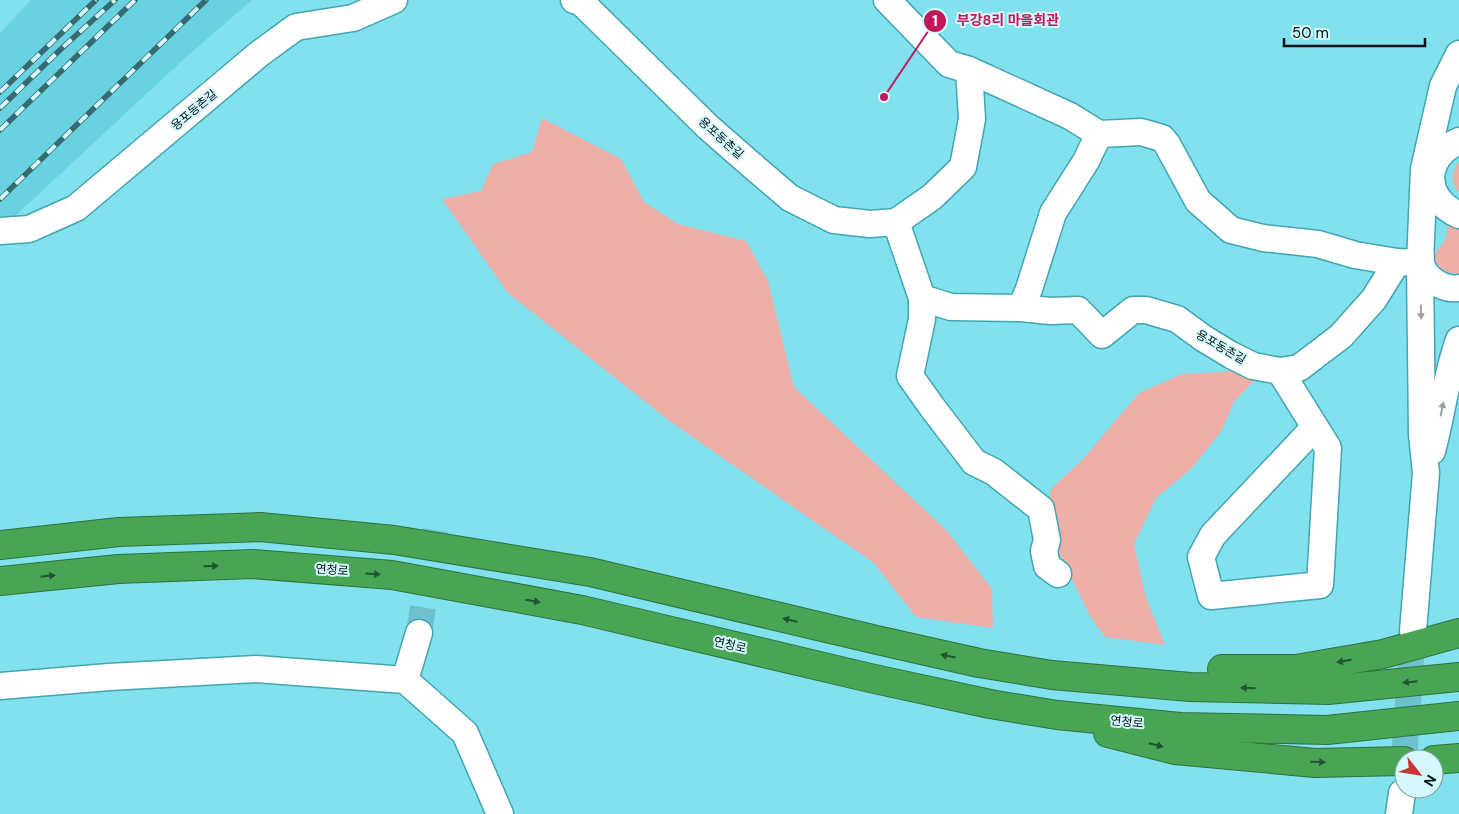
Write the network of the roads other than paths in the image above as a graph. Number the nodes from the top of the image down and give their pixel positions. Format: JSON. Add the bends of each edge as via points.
{"nodes":[{"id":1,"x":394,"y":0,"type":"edge"},
{"id":2,"x":887,"y":0,"type":"edge"},
{"id":3,"x":578,"y":1,"type":"edge"},
{"id":4,"x":1459,"y":54,"type":"edge"},
{"id":5,"x":969,"y":70,"type":"junction"},
{"id":6,"x":1459,"y":71,"type":"edge"},
{"id":7,"x":1099,"y":134,"type":"junction"},
{"id":8,"x":1450,"y":146,"type":"edge"},
{"id":9,"x":1434,"y":194,"type":"junction"},
{"id":10,"x":1459,"y":216,"type":"edge"},
{"id":11,"x":896,"y":222,"type":"junction"},
{"id":12,"x":0,"y":231,"type":"edge"},
{"id":13,"x":1409,"y":262,"type":"junction"},
{"id":14,"x":1459,"y":288,"type":"edge"},
{"id":15,"x":922,"y":298,"type":"junction"},
{"id":16,"x":1021,"y":308,"type":"junction"},
{"id":17,"x":1459,"y":340,"type":"edge"},
{"id":18,"x":1280,"y":371,"type":"junction"},
{"id":19,"x":1315,"y":428,"type":"junction"},
{"id":20,"x":1426,"y":474,"type":"junction"},
{"id":21,"x":0,"y":545,"type":"edge"},
{"id":22,"x":1058,"y":574,"type":"dead end"},
{"id":23,"x":0,"y":581,"type":"edge"},
{"id":24,"x":1413,"y":631,"type":"tunnel mouth"},
{"id":25,"x":419,"y":633,"type":"tunnel mouth"},
{"id":26,"x":1459,"y":633,"type":"edge"},
{"id":27,"x":979,"y":662,"type":"junction"},
{"id":28,"x":1459,"y":678,"type":"edge"},
{"id":29,"x":405,"y":680,"type":"junction"},
{"id":30,"x":0,"y":686,"type":"edge"},
{"id":31,"x":990,"y":704,"type":"junction"},
{"id":32,"x":1459,"y":716,"type":"edge"},
{"id":33,"x":1459,"y":758,"type":"edge"},
{"id":34,"x":1444,"y":759,"type":"edge"},
{"id":35,"x":1394,"y":761,"type":"edge"},
{"id":36,"x":500,"y":814,"type":"edge"}],
"edges":[{"from":1,"to":12,"type":"street","name":"용포동촌길","via":[[353,18],[296,27],[259,54],[76,208],[29,229]]},
{"from":2,"to":5,"type":"street","via":[[949,64]]},
{"from":3,"to":11,"type":"street","name":"용포동촌길","via":[[708,127],[790,198],[834,220],[870,224]]},
{"from":4,"to":13,"type":"street","via":[[1443,86],[1424,169]]},
{"from":5,"to":7,"type":"street","via":[[1070,116]]},
{"from":5,"to":11,"type":"street","via":[[972,119],[963,167],[932,197]]},
{"from":6,"to":8,"type":"street"},
{"from":7,"to":13,"type":"street","via":[[1141,132],[1162,138],[1198,201],[1231,230],[1263,238],[1318,244],[1355,255]]},
{"from":7,"to":16,"type":"street","via":[[1053,213]]},
{"from":8,"to":9,"type":"street","via":[[1435,161],[1432,172]]},
{"from":9,"to":10,"type":"street","via":[[1449,211]]},
{"from":9,"to":13,"type":"street"},
{"from":11,"to":15,"type":"street"},
{"from":13,"to":14,"type":"street","via":[[1444,286]]},
{"from":13,"to":18,"type":"street","name":"용포동촌길","via":[[1341,336],[1299,368]]},
{"from":13,"to":20,"type":"street","one_way":true},
{"from":15,"to":16,"type":"street","name":"용포동촌길","via":[[951,307]]},
{"from":15,"to":22,"type":"street","via":[[922,318],[910,376],[974,462],[994,472],[1042,509],[1047,566]]},
{"from":16,"to":18,"type":"street","name":"용포동촌길","via":[[1078,310],[1102,335],[1133,310],[1146,310],[1177,319],[1253,366]]},
{"from":20,"to":17,"type":"street","one_way":true},
{"from":18,"to":19,"type":"street"},
{"from":19,"to":19,"type":"street","via":[[1328,448],[1320,585],[1210,596],[1201,557],[1213,535]]},
{"from":20,"to":24,"type":"street"},
{"from":27,"to":21,"type":"highway","one_way":true,"via":[[590,572],[394,540],[260,527],[119,532]]},
{"from":23,"to":31,"type":"highway","name":"연청로","one_way":true,"via":[[118,569],[253,564],[392,575],[582,610]]},
{"from":25,"to":29,"type":"street"},
{"from":26,"to":27,"type":"highway","one_way":true,"via":[[1383,654],[1296,669]]},
{"from":28,"to":27,"type":"highway","one_way":true,"via":[[1328,690],[1190,687],[1052,675]]},
{"from":29,"to":30,"type":"street","via":[[256,669]]},
{"from":29,"to":36,"type":"street","via":[[465,733]]},
{"from":31,"to":32,"type":"highway","name":"연청로","via":[[1057,715],[1180,727],[1327,730]]},
{"from":31,"to":35,"type":"highway","one_way":true,"via":[[1175,750],[1315,762]]},
{"from":33,"to":34,"type":"highway"}]}
